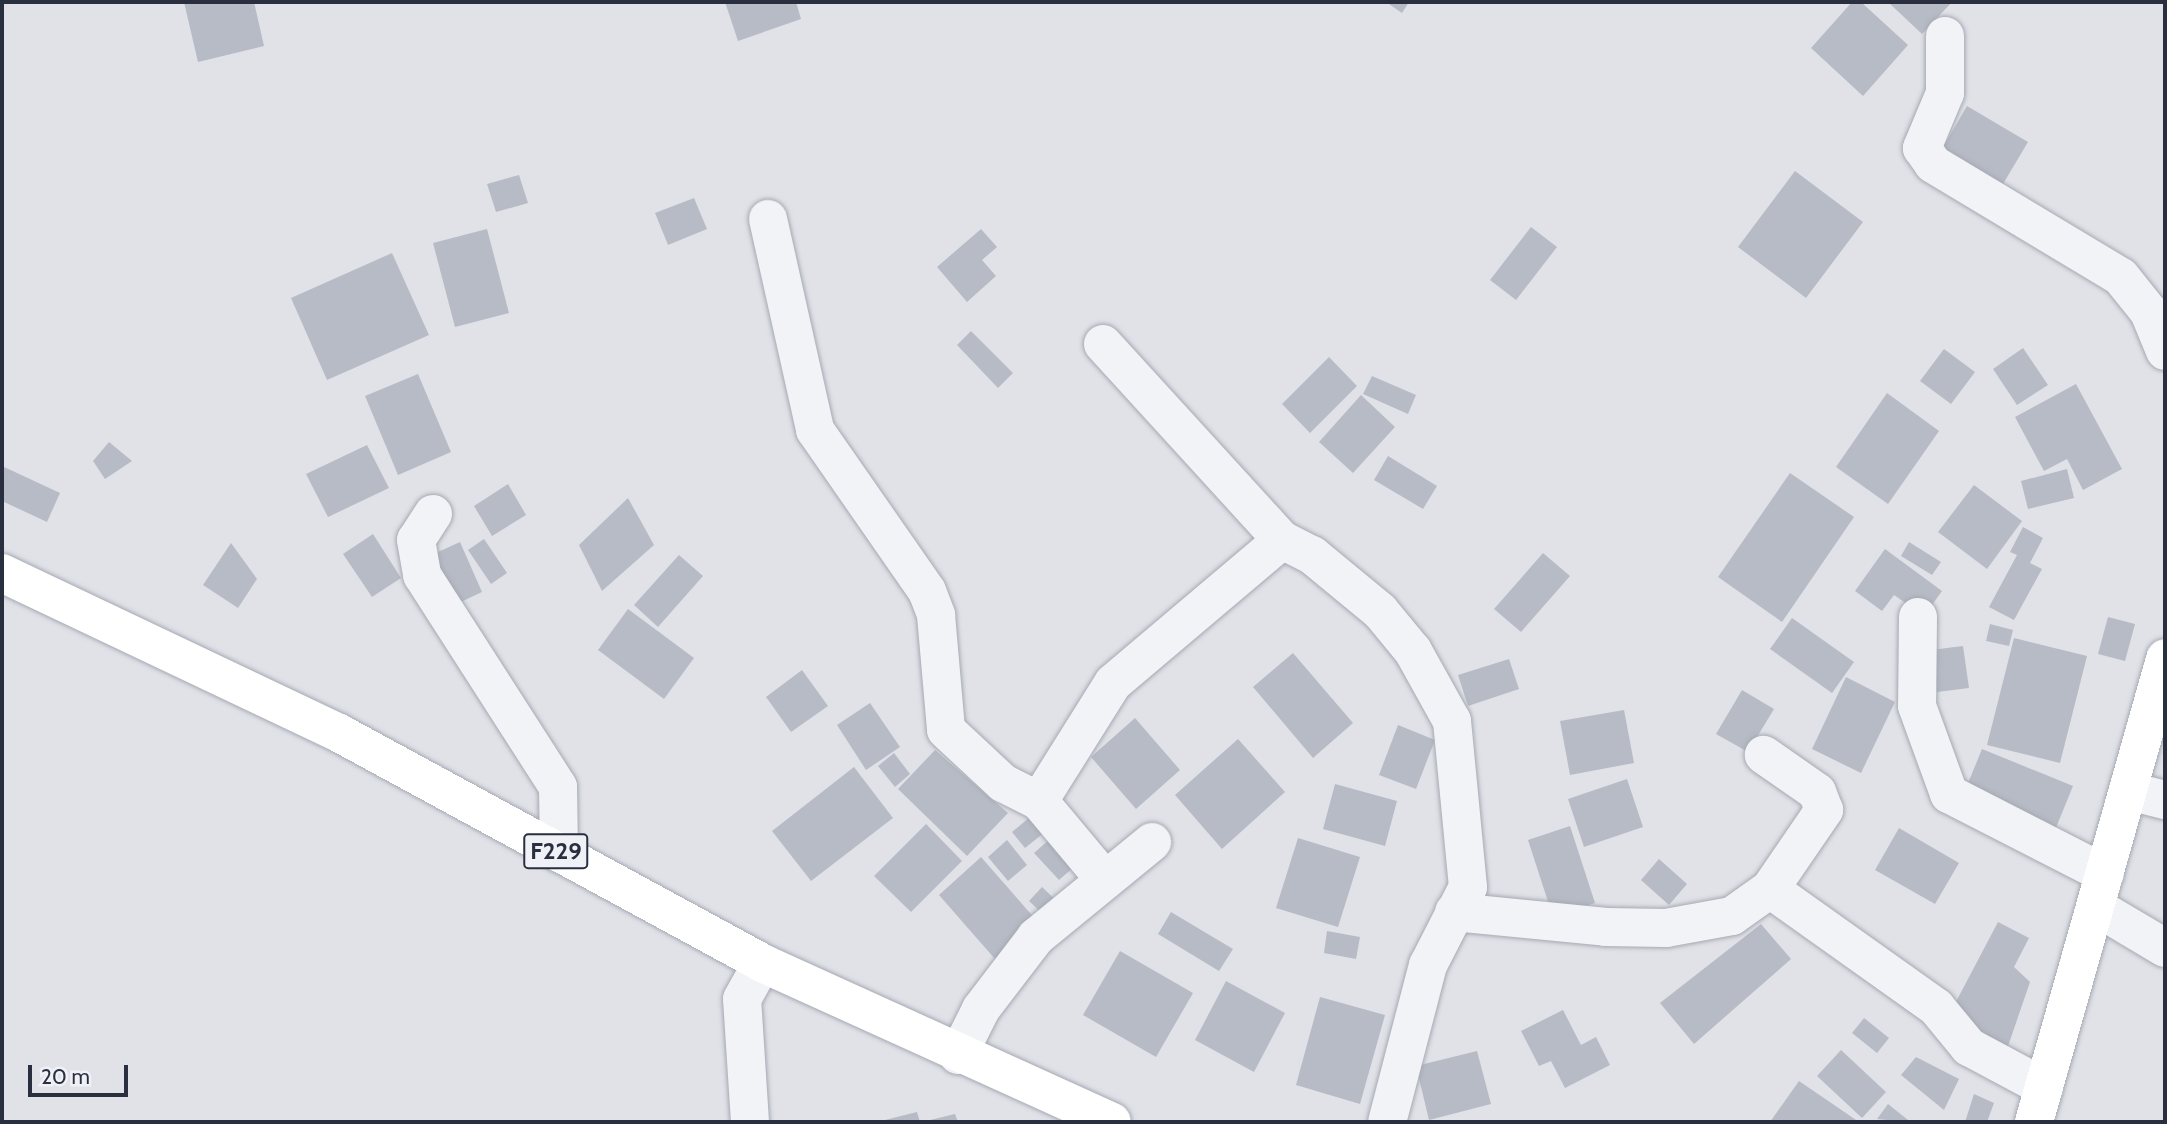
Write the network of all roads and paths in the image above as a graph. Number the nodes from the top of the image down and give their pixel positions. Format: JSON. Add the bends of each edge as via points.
{"nodes":[{"id":1,"x":1945,"y":36,"type":"dead end"},
{"id":2,"x":768,"y":219,"type":"dead end"},
{"id":3,"x":1103,"y":344,"type":"dead end"},
{"id":4,"x":2164,"y":345,"type":"edge"},
{"id":5,"x":433,"y":514,"type":"dead end"},
{"id":6,"x":1282,"y":540,"type":"junction"},
{"id":7,"x":2,"y":573,"type":"edge"},
{"id":8,"x":1918,"y":617,"type":"dead end"},
{"id":9,"x":2165,"y":658,"type":"edge"},
{"id":10,"x":1764,"y":754,"type":"dead end"},
{"id":11,"x":2147,"y":796,"type":"edge"},
{"id":12,"x":1038,"y":801,"type":"junction"},
{"id":13,"x":1152,"y":842,"type":"dead end"},
{"id":14,"x":559,"y":853,"type":"junction"},
{"id":15,"x":1105,"y":880,"type":"junction"},
{"id":16,"x":1770,"y":889,"type":"junction"},
{"id":17,"x":2101,"y":891,"type":"junction"},
{"id":18,"x":1454,"y":912,"type":"junction"},
{"id":19,"x":2165,"y":947,"type":"edge"},
{"id":20,"x":762,"y":963,"type":"junction"},
{"id":21,"x":958,"y":1055,"type":"junction"},
{"id":22,"x":2039,"y":1105,"type":"edge"},
{"id":23,"x":744,"y":1121,"type":"edge"},
{"id":24,"x":1112,"y":1122,"type":"edge"},
{"id":25,"x":1387,"y":1122,"type":"edge"}],
"edges":[{"from":1,"to":4,"type":"street","via":[[1945,93],[1922,148],[1933,164],[2121,277],[2149,312]]},
{"from":2,"to":12,"type":"street","via":[[815,430],[916,569],[931,603],[946,730],[1003,783]]},
{"from":3,"to":6,"type":"street"},
{"from":5,"to":14,"type":"street","via":[[416,540],[422,575],[558,788]]},
{"from":6,"to":12,"type":"street","via":[[1112,683]]},
{"from":6,"to":18,"type":"street","via":[[1312,555],[1380,611],[1439,692],[1452,721],[1468,851],[1468,887]]},
{"from":7,"to":14,"type":"main road","number":"F229","via":[[340,733]]},
{"from":8,"to":17,"type":"street","via":[[1917,706],[1950,794]]},
{"from":9,"to":11,"type":"main road"},
{"from":10,"to":16,"type":"street","via":[[1817,792],[1824,810]]},
{"from":11,"to":17,"type":"main road"},
{"from":12,"to":15,"type":"street"},
{"from":13,"to":15,"type":"street"},
{"from":14,"to":20,"type":"main road","number":"F229"},
{"from":15,"to":21,"type":"street","via":[[1035,937],[981,1009]]},
{"from":16,"to":18,"type":"street","via":[[1732,916],[1666,928]]},
{"from":16,"to":22,"type":"street","via":[[1936,1007],[1969,1047]]},
{"from":17,"to":19,"type":"street"},
{"from":17,"to":22,"type":"main road"},
{"from":18,"to":25,"type":"street","via":[[1428,964]]},
{"from":20,"to":21,"type":"main road","number":"F229"},
{"from":20,"to":23,"type":"street","via":[[742,999]]},
{"from":21,"to":24,"type":"main road","number":"F229"}]}
